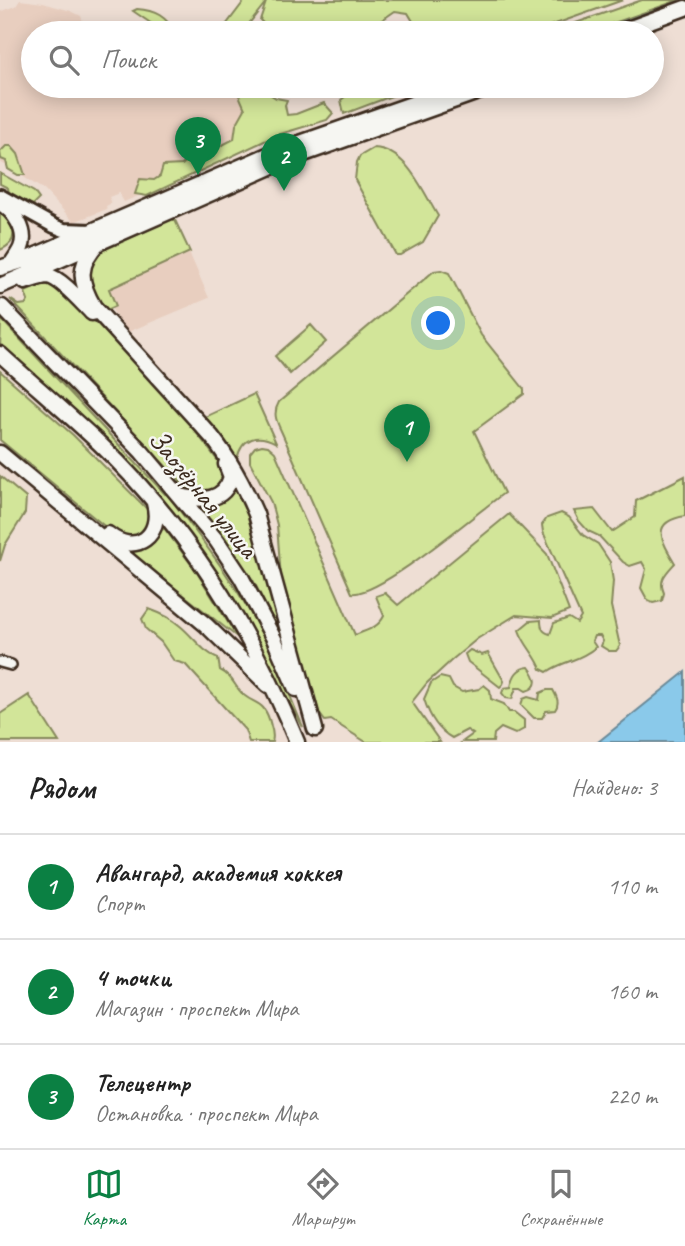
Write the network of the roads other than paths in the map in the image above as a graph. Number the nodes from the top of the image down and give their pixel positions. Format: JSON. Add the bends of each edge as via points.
{"nodes":[{"id":1,"x":685,"y":8,"type":"edge"},
{"id":2,"x":685,"y":18,"type":"edge"},
{"id":3,"x":650,"y":21,"type":"edge"},
{"id":4,"x":664,"y":26,"type":"edge"},
{"id":5,"x":429,"y":98,"type":"edge"},
{"id":6,"x":461,"y":98,"type":"edge"},
{"id":7,"x":0,"y":196,"type":"edge"},
{"id":8,"x":0,"y":203,"type":"edge"},
{"id":9,"x":96,"y":236,"type":"junction"},
{"id":10,"x":6,"y":265,"type":"edge"},
{"id":11,"x":18,"y":278,"type":"junction"},
{"id":12,"x":0,"y":286,"type":"edge"},
{"id":13,"x":2,"y":307,"type":"dead end"},
{"id":14,"x":0,"y":354,"type":"edge"},
{"id":15,"x":0,"y":446,"type":"edge"},
{"id":16,"x":0,"y":453,"type":"edge"},
{"id":17,"x":181,"y":496,"type":"junction"},
{"id":18,"x":154,"y":502,"type":"junction"},
{"id":19,"x":0,"y":662,"type":"edge"},
{"id":20,"x":10,"y":665,"type":"dead end"},
{"id":21,"x":278,"y":696,"type":"junction"},
{"id":22,"x":317,"y":736,"type":"edge"},
{"id":23,"x":297,"y":742,"type":"edge"}],
"edges":[{"from":1,"to":3,"type":"main road"},
{"from":2,"to":4,"type":"main road"},
{"from":5,"to":9,"type":"main road","via":[[277,151]]},
{"from":6,"to":9,"type":"main road"},
{"from":7,"to":9,"type":"main road","via":[[54,226]]},
{"from":8,"to":10,"type":"main road","via":[[18,220],[23,237],[22,247]]},
{"from":9,"to":10,"type":"main road"},
{"from":9,"to":11,"type":"main road"},
{"from":9,"to":22,"type":"main road","via":[[82,274],[94,307],[228,457],[256,514]]},
{"from":11,"to":12,"type":"main road"},
{"from":11,"to":17,"type":"main road","via":[[25,282],[47,276],[65,286],[208,440],[229,469],[229,484],[211,499]]},
{"from":13,"to":17,"type":"main road","name":"Заозёрная улица"},
{"from":14,"to":18,"type":"main road","name":"Заозёрная улица","via":[[100,444]]},
{"from":15,"to":18,"type":"main road","via":[[115,540],[135,544],[148,536],[158,515]]},
{"from":16,"to":21,"type":"main road","via":[[206,625]]},
{"from":17,"to":22,"type":"main road","name":"Заозёрная улица","via":[[241,577]]},
{"from":18,"to":21,"type":"main road","name":"Заозёрная улица","via":[[229,605]]},
{"from":19,"to":20,"type":"street"},
{"from":21,"to":23,"type":"main road","name":"Заозёрная улица"}]}
